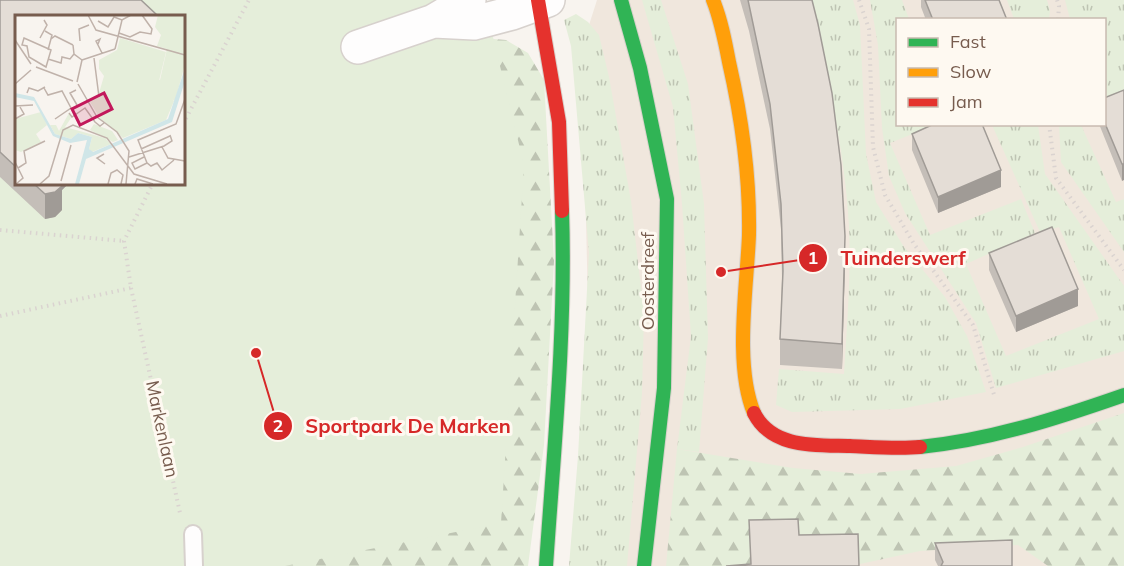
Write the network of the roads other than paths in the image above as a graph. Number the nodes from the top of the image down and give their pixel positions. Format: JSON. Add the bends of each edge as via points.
{"nodes":[{"id":1,"x":469,"y":0,"type":"edge"},
{"id":2,"x":621,"y":0,"type":"edge"},
{"id":3,"x":713,"y":0,"type":"edge"},
{"id":4,"x":542,"y":1,"type":"edge"},
{"id":5,"x":434,"y":21,"type":"junction"},
{"id":6,"x":358,"y":47,"type":"dead end"},
{"id":7,"x":1124,"y":395,"type":"edge"},
{"id":8,"x":193,"y":534,"type":"road end"},
{"id":9,"x":194,"y":566,"type":"edge"},
{"id":10,"x":546,"y":566,"type":"edge"},
{"id":11,"x":644,"y":566,"type":"edge"}],
"edges":[{"from":1,"to":5,"type":"street"},
{"from":2,"to":11,"type":"main road","name":"Oosterdreef","via":[[667,199],[664,397]]},
{"from":3,"to":7,"type":"main road","via":[[738,99],[748,175],[745,360],[748,399],[755,416],[774,433],[804,445],[908,448],[956,442],[1059,418]]},
{"from":4,"to":5,"type":"street","via":[[474,23]]},
{"from":4,"to":10,"type":"main road","via":[[559,122],[562,244],[560,363]]},
{"from":5,"to":6,"type":"street"},
{"from":8,"to":9,"type":"lane"}]}
